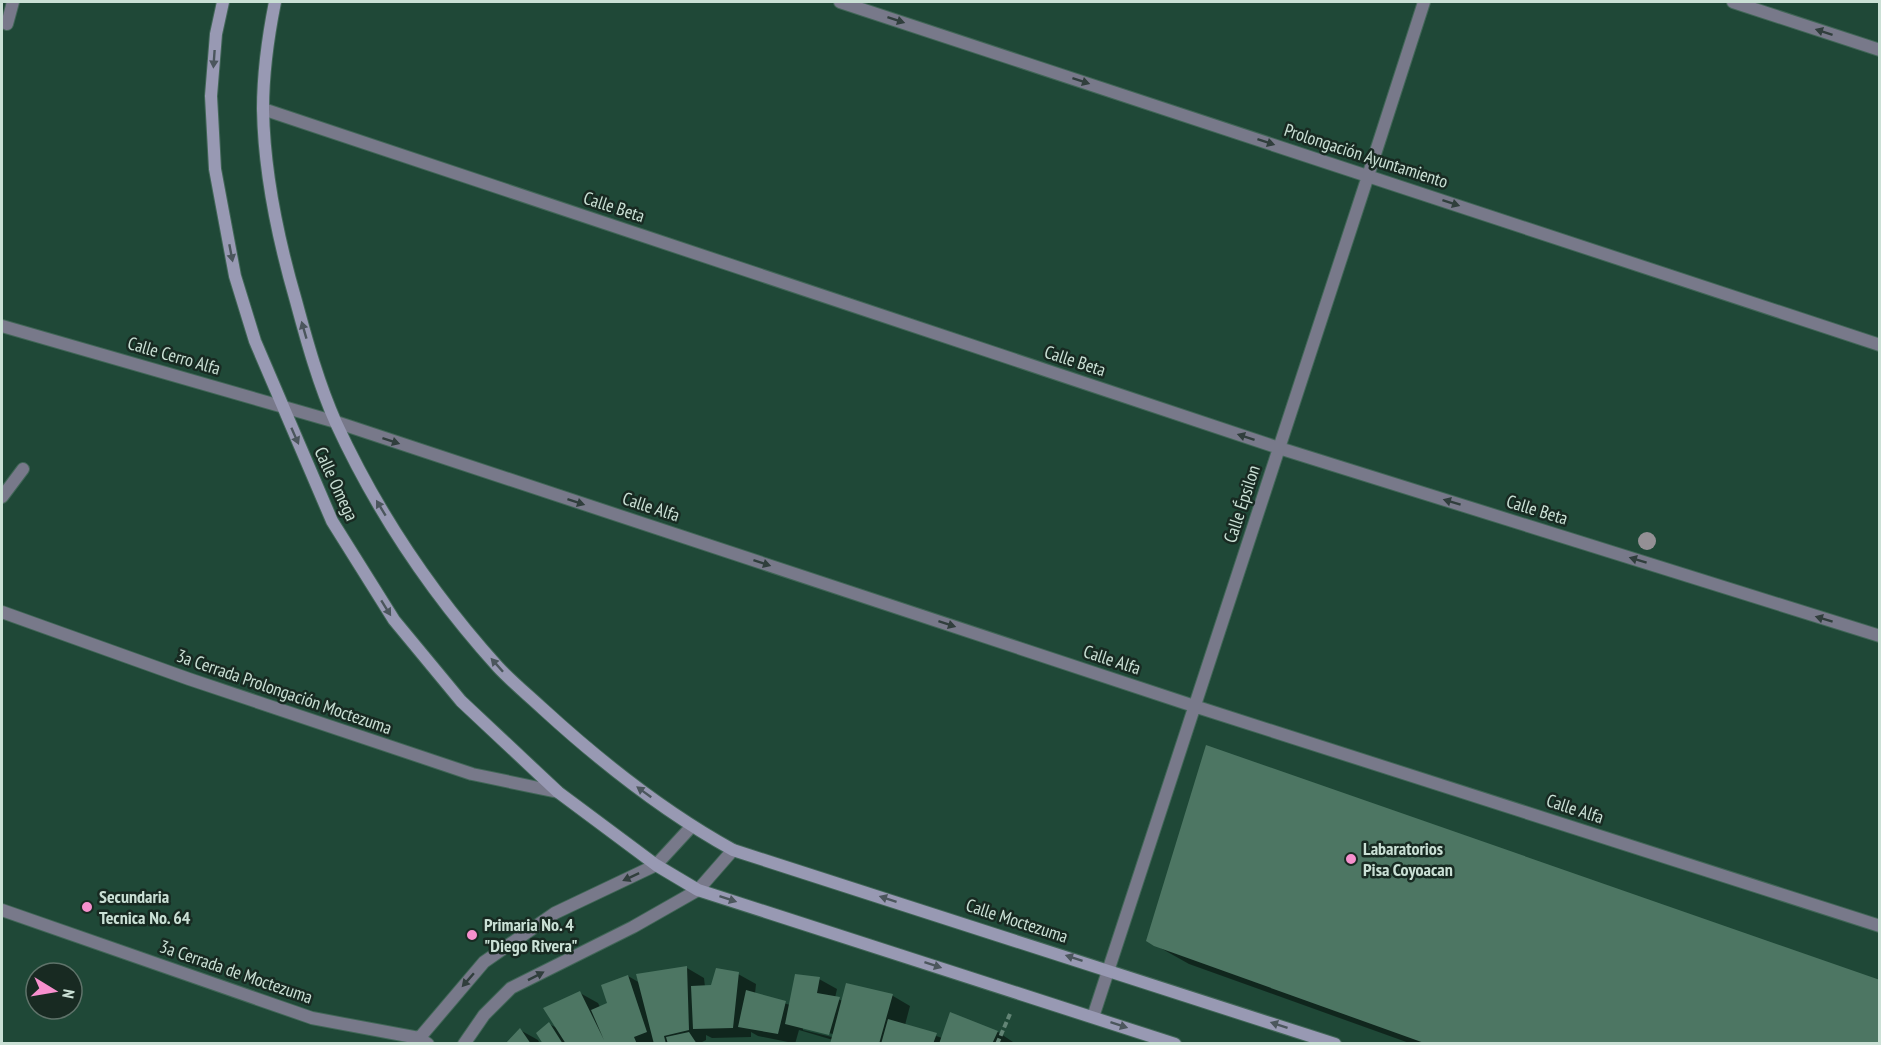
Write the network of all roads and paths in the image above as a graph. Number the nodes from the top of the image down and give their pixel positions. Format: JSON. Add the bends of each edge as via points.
{"nodes":[{"id":1,"x":13,"y":2,"type":"edge"},
{"id":2,"x":223,"y":2,"type":"edge"},
{"id":3,"x":275,"y":2,"type":"edge"},
{"id":4,"x":840,"y":2,"type":"edge"},
{"id":5,"x":1424,"y":2,"type":"edge"},
{"id":6,"x":1733,"y":2,"type":"edge"},
{"id":7,"x":7,"y":24,"type":"dead end"},
{"id":8,"x":1880,"y":50,"type":"edge"},
{"id":9,"x":263,"y":109,"type":"junction"},
{"id":10,"x":1368,"y":176,"type":"junction"},
{"id":11,"x":2,"y":326,"type":"edge"},
{"id":12,"x":1880,"y":345,"type":"edge"},
{"id":13,"x":281,"y":406,"type":"junction"},
{"id":14,"x":336,"y":422,"type":"junction"},
{"id":15,"x":1279,"y":448,"type":"junction"},
{"id":16,"x":23,"y":469,"type":"dead end"},
{"id":17,"x":2,"y":497,"type":"edge"},
{"id":18,"x":2,"y":612,"type":"edge"},
{"id":19,"x":1880,"y":636,"type":"edge"},
{"id":20,"x":1194,"y":706,"type":"junction"},
{"id":21,"x":558,"y":792,"type":"junction"},
{"id":22,"x":691,"y":827,"type":"junction"},
{"id":23,"x":733,"y":850,"type":"junction"},
{"id":24,"x":656,"y":866,"type":"junction"},
{"id":25,"x":698,"y":890,"type":"junction"},
{"id":26,"x":2,"y":910,"type":"edge"},
{"id":27,"x":1880,"y":926,"type":"edge"},
{"id":28,"x":1108,"y":969,"type":"junction"},
{"id":29,"x":1020,"y":992,"type":"junction"},
{"id":30,"x":1093,"y":1017,"type":"junction"},
{"id":31,"x":421,"y":1042,"type":"edge"},
{"id":32,"x":464,"y":1044,"type":"edge"},
{"id":33,"x":997,"y":1044,"type":"edge"},
{"id":34,"x":1175,"y":1044,"type":"edge"},
{"id":35,"x":1335,"y":1044,"type":"edge"}],
"edges":[{"from":1,"to":7,"type":"street"},
{"from":2,"to":13,"type":"street","name":"Calle Omega","one_way":true,"via":[[211,96],[215,169],[235,276]]},
{"from":3,"to":9,"type":"street","name":"Calle Omega","via":[[267,43]]},
{"from":4,"to":10,"type":"street","name":"Prolongación Ayuntamiento","one_way":true},
{"from":5,"to":10,"type":"street","name":"Calle Épsilon"},
{"from":8,"to":6,"type":"street","one_way":true},
{"from":14,"to":9,"type":"street","name":"Calle Omega","one_way":true,"via":[[306,340],[285,264],[268,175]]},
{"from":15,"to":9,"type":"street","name":"Calle Beta","one_way":true},
{"from":10,"to":12,"type":"street","name":"Prolongación Ayuntamiento","one_way":true},
{"from":10,"to":15,"type":"street","name":"Calle Épsilon"},
{"from":11,"to":13,"type":"street","name":"Calle Cerro Alfa"},
{"from":13,"to":14,"type":"street","name":"Calle Cerro Alfa"},
{"from":13,"to":21,"type":"street","name":"Calle Omega","one_way":true,"via":[[332,521],[394,620],[461,701]]},
{"from":14,"to":20,"type":"street","name":"Calle Alfa","one_way":true},
{"from":22,"to":14,"type":"street","name":"Calle Omega","one_way":true,"via":[[590,752],[499,669],[440,597],[381,509]]},
{"from":19,"to":15,"type":"street","name":"Calle Beta","one_way":true},
{"from":15,"to":20,"type":"street","name":"Calle Épsilon"},
{"from":16,"to":17,"type":"street"},
{"from":18,"to":21,"type":"street","name":"3a Cerrada Prolongación Moctezuma","via":[[472,774]]},
{"from":20,"to":27,"type":"street","name":"Calle Alfa"},
{"from":20,"to":28,"type":"street","name":"Calle Épsilon"},
{"from":21,"to":24,"type":"street","name":"Calle Omega"},
{"from":22,"to":23,"type":"street","name":"Calle Moctezuma"},
{"from":22,"to":24,"type":"street"},
{"from":23,"to":25,"type":"street"},
{"from":28,"to":23,"type":"street","name":"Calle Moctezuma","one_way":true},
{"from":24,"to":25,"type":"street"},
{"from":24,"to":31,"type":"street","one_way":true,"via":[[555,913],[484,962]]},
{"from":25,"to":29,"type":"street","one_way":true},
{"from":32,"to":25,"type":"street","one_way":true,"via":[[484,1015],[512,988]]},
{"from":26,"to":31,"type":"street","name":"3a Cerrada de Moctezuma","via":[[312,1018]]},
{"from":28,"to":30,"type":"street","name":"Calle Épsilon"},
{"from":35,"to":28,"type":"street","name":"Calle Moctezuma","one_way":true},
{"from":29,"to":30,"type":"street"},
{"from":29,"to":33,"type":"path"},
{"from":30,"to":34,"type":"street","one_way":true}]}
